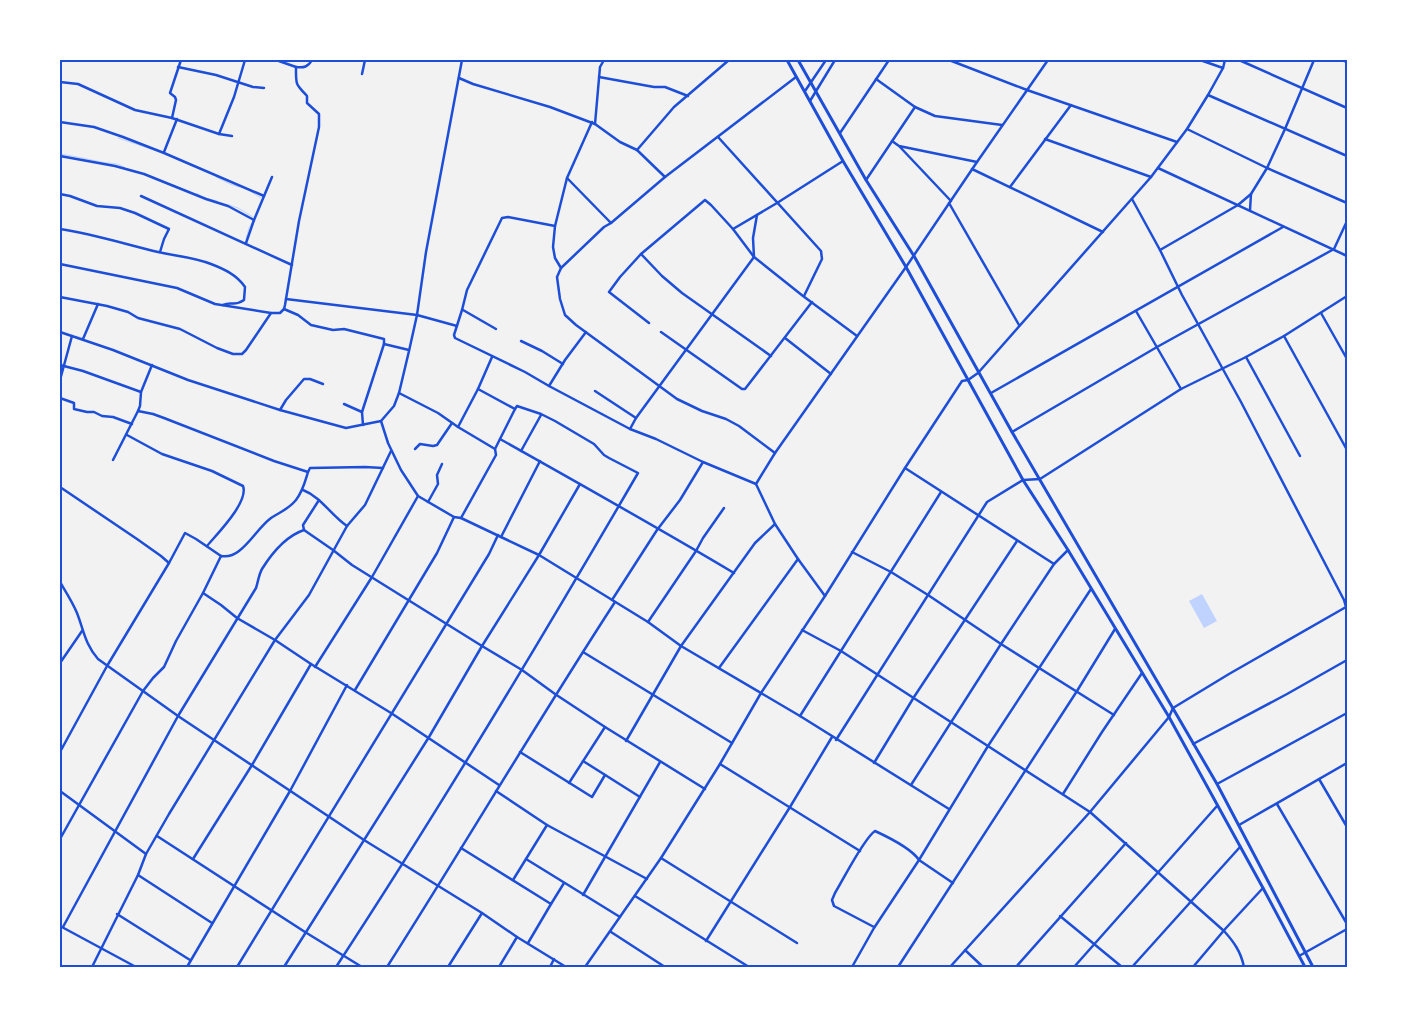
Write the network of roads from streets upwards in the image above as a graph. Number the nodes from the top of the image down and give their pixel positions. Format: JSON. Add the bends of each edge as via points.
{"nodes":[{"id":1,"x":181,"y":60,"type":"edge"},
{"id":2,"x":245,"y":60,"type":"edge"},
{"id":3,"x":276,"y":60,"type":"edge"},
{"id":4,"x":312,"y":60,"type":"edge"},
{"id":5,"x":365,"y":60,"type":"edge"},
{"id":6,"x":462,"y":60,"type":"edge"},
{"id":7,"x":604,"y":60,"type":"edge"},
{"id":8,"x":729,"y":60,"type":"edge"},
{"id":9,"x":787,"y":60,"type":"edge"},
{"id":10,"x":798,"y":60,"type":"edge"},
{"id":11,"x":826,"y":60,"type":"edge"},
{"id":12,"x":836,"y":60,"type":"edge"},
{"id":13,"x":889,"y":60,"type":"edge"},
{"id":14,"x":948,"y":60,"type":"edge"},
{"id":15,"x":1048,"y":60,"type":"edge"},
{"id":16,"x":1200,"y":60,"type":"edge"},
{"id":17,"x":1220,"y":60,"type":"edge"},
{"id":18,"x":1239,"y":60,"type":"edge"},
{"id":19,"x":1314,"y":60,"type":"edge"},
{"id":20,"x":1342,"y":60,"type":"edge"},
{"id":21,"x":1224,"y":61,"type":"edge"},
{"id":22,"x":1347,"y":62,"type":"edge"},
{"id":23,"x":178,"y":67,"type":"junction"},
{"id":24,"x":296,"y":67,"type":"junction"},
{"id":25,"x":1223,"y":68,"type":"junction"},
{"id":26,"x":362,"y":74,"type":"dead end"},
{"id":27,"x":797,"y":76,"type":"junction"},
{"id":28,"x":599,"y":77,"type":"junction"},
{"id":29,"x":459,"y":78,"type":"junction"},
{"id":30,"x":876,"y":79,"type":"junction"},
{"id":31,"x":60,"y":82,"type":"edge"},
{"id":32,"x":238,"y":83,"type":"junction"},
{"id":33,"x":812,"y":83,"type":"junction"},
{"id":34,"x":264,"y":88,"type":"dead end"},
{"id":35,"x":1302,"y":89,"type":"junction"},
{"id":36,"x":1027,"y":90,"type":"junction"},
{"id":37,"x":806,"y":92,"type":"junction"},
{"id":38,"x":817,"y":92,"type":"junction"},
{"id":39,"x":1208,"y":94,"type":"junction"},
{"id":40,"x":688,"y":96,"type":"junction"},
{"id":41,"x":810,"y":101,"type":"junction"},
{"id":42,"x":1071,"y":105,"type":"junction"},
{"id":43,"x":915,"y":107,"type":"junction"},
{"id":44,"x":1347,"y":108,"type":"edge"},
{"id":45,"x":172,"y":118,"type":"junction"},
{"id":46,"x":177,"y":119,"type":"junction"},
{"id":47,"x":60,"y":122,"type":"edge"},
{"id":48,"x":594,"y":123,"type":"junction"},
{"id":49,"x":1002,"y":125,"type":"junction"},
{"id":50,"x":1187,"y":129,"type":"junction"},
{"id":51,"x":1285,"y":129,"type":"junction"},
{"id":52,"x":840,"y":133,"type":"junction"},
{"id":53,"x":219,"y":134,"type":"junction"},
{"id":54,"x":232,"y":136,"type":"dead end"},
{"id":55,"x":718,"y":137,"type":"junction"},
{"id":56,"x":1045,"y":139,"type":"junction"},
{"id":57,"x":892,"y":141,"type":"junction"},
{"id":58,"x":1177,"y":142,"type":"junction"},
{"id":59,"x":899,"y":146,"type":"junction"},
{"id":60,"x":637,"y":150,"type":"junction"},
{"id":61,"x":164,"y":153,"type":"junction"},
{"id":62,"x":60,"y":156,"type":"edge"},
{"id":63,"x":1347,"y":156,"type":"edge"},
{"id":64,"x":843,"y":161,"type":"junction"},
{"id":65,"x":976,"y":162,"type":"junction"},
{"id":66,"x":972,"y":168,"type":"junction"},
{"id":67,"x":1158,"y":168,"type":"junction"},
{"id":68,"x":1267,"y":168,"type":"junction"},
{"id":69,"x":272,"y":177,"type":"dead end"},
{"id":70,"x":1151,"y":177,"type":"junction"},
{"id":71,"x":567,"y":178,"type":"junction"},
{"id":72,"x":665,"y":178,"type":"junction"},
{"id":73,"x":866,"y":180,"type":"junction"},
{"id":74,"x":1010,"y":187,"type":"junction"},
{"id":75,"x":60,"y":194,"type":"edge"},
{"id":76,"x":1251,"y":194,"type":"junction"},
{"id":77,"x":141,"y":196,"type":"dead end"},
{"id":78,"x":264,"y":196,"type":"junction"},
{"id":79,"x":1132,"y":199,"type":"junction"},
{"id":80,"x":950,"y":202,"type":"junction"},
{"id":81,"x":777,"y":203,"type":"junction"},
{"id":82,"x":1347,"y":203,"type":"edge"},
{"id":83,"x":1238,"y":205,"type":"junction"},
{"id":84,"x":1250,"y":211,"type":"junction"},
{"id":85,"x":757,"y":214,"type":"junction"},
{"id":86,"x":254,"y":220,"type":"junction"},
{"id":87,"x":1347,"y":221,"type":"edge"},
{"id":88,"x":611,"y":223,"type":"junction"},
{"id":89,"x":555,"y":226,"type":"junction"},
{"id":90,"x":1283,"y":227,"type":"junction"},
{"id":91,"x":60,"y":229,"type":"edge"},
{"id":92,"x":733,"y":229,"type":"junction"},
{"id":93,"x":1102,"y":232,"type":"junction"},
{"id":94,"x":246,"y":244,"type":"junction"},
{"id":95,"x":1334,"y":249,"type":"junction"},
{"id":96,"x":1160,"y":250,"type":"junction"},
{"id":97,"x":160,"y":252,"type":"junction"},
{"id":98,"x":641,"y":254,"type":"junction"},
{"id":99,"x":914,"y":256,"type":"junction"},
{"id":100,"x":1347,"y":256,"type":"edge"},
{"id":101,"x":754,"y":257,"type":"junction"},
{"id":102,"x":60,"y":264,"type":"edge"},
{"id":103,"x":292,"y":265,"type":"junction"},
{"id":104,"x":906,"y":267,"type":"junction"},
{"id":105,"x":561,"y":268,"type":"junction"},
{"id":106,"x":1178,"y":286,"type":"junction"},
{"id":107,"x":804,"y":296,"type":"junction"},
{"id":108,"x":1347,"y":296,"type":"edge"},
{"id":109,"x":60,"y":297,"type":"edge"},
{"id":110,"x":286,"y":299,"type":"junction"},
{"id":111,"x":812,"y":302,"type":"junction"},
{"id":112,"x":98,"y":304,"type":"junction"},
{"id":113,"x":222,"y":306,"type":"junction"},
{"id":114,"x":284,"y":309,"type":"junction"},
{"id":115,"x":462,"y":310,"type":"junction"},
{"id":116,"x":1136,"y":311,"type":"junction"},
{"id":117,"x":1321,"y":313,"type":"junction"},
{"id":118,"x":271,"y":314,"type":"junction"},
{"id":119,"x":711,"y":314,"type":"junction"},
{"id":120,"x":416,"y":315,"type":"junction"},
{"id":121,"x":649,"y":323,"type":"dead end"},
{"id":122,"x":1019,"y":325,"type":"junction"},
{"id":123,"x":1198,"y":325,"type":"junction"},
{"id":124,"x":456,"y":326,"type":"junction"},
{"id":125,"x":496,"y":329,"type":"dead end"},
{"id":126,"x":60,"y":332,"type":"edge"},
{"id":127,"x":586,"y":332,"type":"junction"},
{"id":128,"x":661,"y":332,"type":"dead end"},
{"id":129,"x":72,"y":336,"type":"junction"},
{"id":130,"x":857,"y":336,"type":"junction"},
{"id":131,"x":1284,"y":336,"type":"junction"},
{"id":132,"x":785,"y":337,"type":"junction"},
{"id":133,"x":83,"y":340,"type":"junction"},
{"id":134,"x":521,"y":341,"type":"dead end"},
{"id":135,"x":384,"y":344,"type":"junction"},
{"id":136,"x":1157,"y":347,"type":"junction"},
{"id":137,"x":410,"y":350,"type":"junction"},
{"id":138,"x":686,"y":350,"type":"junction"},
{"id":139,"x":771,"y":356,"type":"junction"},
{"id":140,"x":492,"y":357,"type":"junction"},
{"id":141,"x":1246,"y":357,"type":"junction"},
{"id":142,"x":1347,"y":359,"type":"edge"},
{"id":143,"x":563,"y":364,"type":"junction"},
{"id":144,"x":60,"y":365,"type":"edge"},
{"id":145,"x":152,"y":365,"type":"junction"},
{"id":146,"x":64,"y":366,"type":"junction"},
{"id":147,"x":1222,"y":368,"type":"junction"},
{"id":148,"x":978,"y":372,"type":"junction"},
{"id":149,"x":831,"y":374,"type":"junction"},
{"id":150,"x":60,"y":380,"type":"edge"},
{"id":151,"x":968,"y":380,"type":"junction"},
{"id":152,"x":323,"y":384,"type":"dead end"},
{"id":153,"x":549,"y":386,"type":"junction"},
{"id":154,"x":660,"y":387,"type":"junction"},
{"id":155,"x":478,"y":389,"type":"junction"},
{"id":156,"x":1181,"y":389,"type":"junction"},
{"id":157,"x":595,"y":390,"type":"dead end"},
{"id":158,"x":141,"y":392,"type":"junction"},
{"id":159,"x":399,"y":393,"type":"junction"},
{"id":160,"x":990,"y":393,"type":"junction"},
{"id":161,"x":60,"y":398,"type":"edge"},
{"id":162,"x":344,"y":404,"type":"dead end"},
{"id":163,"x":515,"y":409,"type":"junction"},
{"id":164,"x":280,"y":410,"type":"junction"},
{"id":165,"x":138,"y":411,"type":"junction"},
{"id":166,"x":362,"y":412,"type":"junction"},
{"id":167,"x":541,"y":414,"type":"junction"},
{"id":168,"x":636,"y":418,"type":"junction"},
{"id":169,"x":381,"y":422,"type":"junction"},
{"id":170,"x":452,"y":423,"type":"junction"},
{"id":171,"x":132,"y":424,"type":"junction"},
{"id":172,"x":364,"y":425,"type":"junction"},
{"id":173,"x":458,"y":427,"type":"junction"},
{"id":174,"x":630,"y":429,"type":"junction"},
{"id":175,"x":1012,"y":432,"type":"junction"},
{"id":176,"x":127,"y":435,"type":"junction"},
{"id":177,"x":500,"y":439,"type":"junction"},
{"id":178,"x":415,"y":449,"type":"dead end"},
{"id":179,"x":495,"y":449,"type":"junction"},
{"id":180,"x":1347,"y":450,"type":"edge"},
{"id":181,"x":391,"y":451,"type":"junction"},
{"id":182,"x":521,"y":451,"type":"junction"},
{"id":183,"x":775,"y":454,"type":"junction"},
{"id":184,"x":1300,"y":456,"type":"dead end"},
{"id":185,"x":113,"y":460,"type":"dead end"},
{"id":186,"x":540,"y":461,"type":"junction"},
{"id":187,"x":703,"y":462,"type":"junction"},
{"id":188,"x":442,"y":464,"type":"dead end"},
{"id":189,"x":383,"y":468,"type":"junction"},
{"id":190,"x":905,"y":468,"type":"junction"},
{"id":191,"x":308,"y":472,"type":"junction"},
{"id":192,"x":1040,"y":479,"type":"junction"},
{"id":193,"x":1023,"y":480,"type":"junction"},
{"id":194,"x":580,"y":484,"type":"junction"},
{"id":195,"x":756,"y":484,"type":"junction"},
{"id":196,"x":60,"y":487,"type":"edge"},
{"id":197,"x":303,"y":490,"type":"junction"},
{"id":198,"x":941,"y":492,"type":"junction"},
{"id":199,"x":418,"y":496,"type":"junction"},
{"id":200,"x":319,"y":500,"type":"junction"},
{"id":201,"x":428,"y":502,"type":"junction"},
{"id":202,"x":619,"y":506,"type":"junction"},
{"id":203,"x":724,"y":508,"type":"dead end"},
{"id":204,"x":978,"y":516,"type":"junction"},
{"id":205,"x":454,"y":517,"type":"junction"},
{"id":206,"x":462,"y":518,"type":"junction"},
{"id":207,"x":774,"y":524,"type":"junction"},
{"id":208,"x":347,"y":526,"type":"junction"},
{"id":209,"x":304,"y":530,"type":"junction"},
{"id":210,"x":657,"y":530,"type":"junction"},
{"id":211,"x":500,"y":536,"type":"junction"},
{"id":212,"x":1017,"y":541,"type":"junction"},
{"id":213,"x":207,"y":546,"type":"junction"},
{"id":214,"x":333,"y":550,"type":"junction"},
{"id":215,"x":1068,"y":550,"type":"junction"},
{"id":216,"x":696,"y":551,"type":"junction"},
{"id":217,"x":852,"y":552,"type":"junction"},
{"id":218,"x":539,"y":555,"type":"junction"},
{"id":219,"x":221,"y":556,"type":"junction"},
{"id":220,"x":798,"y":559,"type":"junction"},
{"id":221,"x":169,"y":563,"type":"junction"},
{"id":222,"x":1054,"y":564,"type":"junction"},
{"id":223,"x":891,"y":572,"type":"junction"},
{"id":224,"x":734,"y":574,"type":"junction"},
{"id":225,"x":372,"y":577,"type":"junction"},
{"id":226,"x":577,"y":578,"type":"junction"},
{"id":227,"x":60,"y":582,"type":"edge"},
{"id":228,"x":61,"y":587,"type":"edge"},
{"id":229,"x":1091,"y":589,"type":"junction"},
{"id":230,"x":203,"y":593,"type":"junction"},
{"id":231,"x":928,"y":595,"type":"junction"},
{"id":232,"x":825,"y":596,"type":"junction"},
{"id":233,"x":409,"y":599,"type":"junction"},
{"id":234,"x":1346,"y":599,"type":"edge"},
{"id":235,"x":613,"y":601,"type":"junction"},
{"id":236,"x":1346,"y":607,"type":"edge"},
{"id":237,"x":237,"y":618,"type":"junction"},
{"id":238,"x":965,"y":620,"type":"junction"},
{"id":239,"x":648,"y":622,"type":"junction"},
{"id":240,"x":446,"y":623,"type":"junction"},
{"id":241,"x":1115,"y":628,"type":"junction"},
{"id":242,"x":802,"y":630,"type":"junction"},
{"id":243,"x":82,"y":631,"type":"junction"},
{"id":244,"x":275,"y":640,"type":"junction"},
{"id":245,"x":1001,"y":644,"type":"junction"},
{"id":246,"x":482,"y":646,"type":"junction"},
{"id":247,"x":682,"y":646,"type":"junction"},
{"id":248,"x":841,"y":651,"type":"junction"},
{"id":249,"x":583,"y":652,"type":"junction"},
{"id":250,"x":1347,"y":660,"type":"edge"},
{"id":251,"x":60,"y":662,"type":"edge"},
{"id":252,"x":311,"y":664,"type":"junction"},
{"id":253,"x":107,"y":666,"type":"junction"},
{"id":254,"x":315,"y":667,"type":"junction"},
{"id":255,"x":719,"y":668,"type":"junction"},
{"id":256,"x":1040,"y":668,"type":"junction"},
{"id":257,"x":522,"y":670,"type":"junction"},
{"id":258,"x":1142,"y":673,"type":"junction"},
{"id":259,"x":877,"y":674,"type":"junction"},
{"id":260,"x":347,"y":685,"type":"junction"},
{"id":261,"x":354,"y":690,"type":"junction"},
{"id":262,"x":143,"y":691,"type":"junction"},
{"id":263,"x":1077,"y":691,"type":"junction"},
{"id":264,"x":761,"y":693,"type":"junction"},
{"id":265,"x":555,"y":694,"type":"junction"},
{"id":266,"x":652,"y":695,"type":"junction"},
{"id":267,"x":914,"y":698,"type":"junction"},
{"id":268,"x":1173,"y":708,"type":"junction"},
{"id":269,"x":391,"y":713,"type":"junction"},
{"id":270,"x":1347,"y":713,"type":"edge"},
{"id":271,"x":1114,"y":714,"type":"junction"},
{"id":272,"x":178,"y":716,"type":"junction"},
{"id":273,"x":800,"y":716,"type":"junction"},
{"id":274,"x":1169,"y":717,"type":"junction"},
{"id":275,"x":950,"y":722,"type":"junction"},
{"id":276,"x":605,"y":727,"type":"junction"},
{"id":277,"x":832,"y":736,"type":"junction"},
{"id":278,"x":429,"y":737,"type":"junction"},
{"id":279,"x":214,"y":740,"type":"junction"},
{"id":280,"x":626,"y":740,"type":"junction"},
{"id":281,"x":836,"y":740,"type":"junction"},
{"id":282,"x":732,"y":743,"type":"junction"},
{"id":283,"x":1193,"y":744,"type":"junction"},
{"id":284,"x":988,"y":746,"type":"junction"},
{"id":285,"x":60,"y":752,"type":"edge"},
{"id":286,"x":520,"y":752,"type":"junction"},
{"id":287,"x":583,"y":761,"type":"junction"},
{"id":288,"x":660,"y":762,"type":"junction"},
{"id":289,"x":464,"y":763,"type":"junction"},
{"id":290,"x":874,"y":763,"type":"junction"},
{"id":291,"x":1347,"y":763,"type":"edge"},
{"id":292,"x":720,"y":764,"type":"junction"},
{"id":293,"x":252,"y":765,"type":"junction"},
{"id":294,"x":1026,"y":770,"type":"junction"},
{"id":295,"x":605,"y":775,"type":"junction"},
{"id":296,"x":1319,"y":779,"type":"junction"},
{"id":297,"x":569,"y":782,"type":"junction"},
{"id":298,"x":1217,"y":784,"type":"junction"},
{"id":299,"x":911,"y":785,"type":"junction"},
{"id":300,"x":500,"y":786,"type":"junction"},
{"id":301,"x":705,"y":789,"type":"junction"},
{"id":302,"x":60,"y":791,"type":"edge"},
{"id":303,"x":290,"y":791,"type":"junction"},
{"id":304,"x":496,"y":791,"type":"junction"},
{"id":305,"x":1063,"y":794,"type":"junction"},
{"id":306,"x":640,"y":797,"type":"junction"},
{"id":307,"x":79,"y":804,"type":"junction"},
{"id":308,"x":1277,"y":804,"type":"junction"},
{"id":309,"x":1217,"y":806,"type":"junction"},
{"id":310,"x":790,"y":807,"type":"junction"},
{"id":311,"x":949,"y":809,"type":"junction"},
{"id":312,"x":1090,"y":812,"type":"junction"},
{"id":313,"x":328,"y":816,"type":"junction"},
{"id":314,"x":547,"y":824,"type":"junction"},
{"id":315,"x":1239,"y":825,"type":"junction"},
{"id":316,"x":1347,"y":827,"type":"edge"},
{"id":317,"x":115,"y":831,"type":"junction"},
{"id":318,"x":157,"y":836,"type":"junction"},
{"id":319,"x":60,"y":839,"type":"edge"},
{"id":320,"x":364,"y":840,"type":"junction"},
{"id":321,"x":1126,"y":844,"type":"junction"},
{"id":322,"x":1240,"y":847,"type":"junction"},
{"id":323,"x":461,"y":848,"type":"junction"},
{"id":324,"x":860,"y":851,"type":"junction"},
{"id":325,"x":146,"y":854,"type":"junction"},
{"id":326,"x":605,"y":857,"type":"junction"},
{"id":327,"x":661,"y":858,"type":"junction"},
{"id":328,"x":193,"y":859,"type":"junction"},
{"id":329,"x":526,"y":860,"type":"junction"},
{"id":330,"x":920,"y":860,"type":"junction"},
{"id":331,"x":402,"y":864,"type":"junction"},
{"id":332,"x":1158,"y":872,"type":"junction"},
{"id":333,"x":138,"y":875,"type":"junction"},
{"id":334,"x":647,"y":879,"type":"junction"},
{"id":335,"x":513,"y":880,"type":"junction"},
{"id":336,"x":564,"y":883,"type":"junction"},
{"id":337,"x":953,"y":883,"type":"junction"},
{"id":338,"x":235,"y":886,"type":"junction"},
{"id":339,"x":439,"y":886,"type":"junction"},
{"id":340,"x":1263,"y":888,"type":"junction"},
{"id":341,"x":583,"y":895,"type":"junction"},
{"id":342,"x":634,"y":896,"type":"junction"},
{"id":343,"x":1192,"y":901,"type":"junction"},
{"id":344,"x":730,"y":902,"type":"junction"},
{"id":345,"x":551,"y":904,"type":"junction"},
{"id":346,"x":271,"y":910,"type":"junction"},
{"id":347,"x":482,"y":913,"type":"junction"},
{"id":348,"x":118,"y":914,"type":"junction"},
{"id":349,"x":1060,"y":916,"type":"junction"},
{"id":350,"x":620,"y":917,"type":"junction"},
{"id":351,"x":212,"y":924,"type":"junction"},
{"id":352,"x":1347,"y":924,"type":"edge"},
{"id":353,"x":61,"y":926,"type":"edge"},
{"id":354,"x":874,"y":928,"type":"junction"},
{"id":355,"x":1347,"y":929,"type":"edge"},
{"id":356,"x":1224,"y":931,"type":"junction"},
{"id":357,"x":305,"y":932,"type":"junction"},
{"id":358,"x":611,"y":932,"type":"junction"},
{"id":359,"x":517,"y":937,"type":"junction"},
{"id":360,"x":706,"y":941,"type":"junction"},
{"id":361,"x":528,"y":943,"type":"junction"},
{"id":362,"x":797,"y":943,"type":"dead end"},
{"id":363,"x":1094,"y":944,"type":"junction"},
{"id":364,"x":102,"y":949,"type":"junction"},
{"id":365,"x":965,"y":950,"type":"junction"},
{"id":366,"x":1306,"y":952,"type":"junction"},
{"id":367,"x":343,"y":956,"type":"junction"},
{"id":368,"x":1299,"y":956,"type":"junction"},
{"id":369,"x":554,"y":959,"type":"junction"},
{"id":370,"x":190,"y":960,"type":"junction"},
{"id":371,"x":92,"y":967,"type":"edge"},
{"id":372,"x":136,"y":967,"type":"edge"},
{"id":373,"x":187,"y":967,"type":"edge"},
{"id":374,"x":236,"y":967,"type":"edge"},
{"id":375,"x":284,"y":967,"type":"edge"},
{"id":376,"x":336,"y":967,"type":"edge"},
{"id":377,"x":362,"y":967,"type":"edge"},
{"id":378,"x":387,"y":967,"type":"edge"},
{"id":379,"x":448,"y":967,"type":"edge"},
{"id":380,"x":499,"y":967,"type":"edge"},
{"id":381,"x":550,"y":967,"type":"edge"},
{"id":382,"x":566,"y":967,"type":"edge"},
{"id":383,"x":585,"y":967,"type":"edge"},
{"id":384,"x":665,"y":967,"type":"edge"},
{"id":385,"x":749,"y":967,"type":"edge"},
{"id":386,"x":852,"y":967,"type":"edge"},
{"id":387,"x":898,"y":967,"type":"edge"},
{"id":388,"x":950,"y":967,"type":"edge"},
{"id":389,"x":984,"y":967,"type":"edge"},
{"id":390,"x":1016,"y":967,"type":"edge"},
{"id":391,"x":1074,"y":967,"type":"edge"},
{"id":392,"x":1122,"y":967,"type":"edge"},
{"id":393,"x":1132,"y":967,"type":"edge"},
{"id":394,"x":1194,"y":967,"type":"edge"},
{"id":395,"x":1244,"y":967,"type":"edge"},
{"id":396,"x":1305,"y":967,"type":"edge"},
{"id":397,"x":1313,"y":967,"type":"edge"}],
"edges":[{"from":1,"to":23,"type":"street"},
{"from":2,"to":32,"type":"street"},
{"from":3,"to":24,"type":"street"},
{"from":4,"to":24,"type":"street","via":[[306,67]]},
{"from":5,"to":26,"type":"street"},
{"from":6,"to":29,"type":"street"},
{"from":7,"to":28,"type":"street"},
{"from":8,"to":40,"type":"street"},
{"from":9,"to":27,"type":"street"},
{"from":10,"to":33,"type":"street"},
{"from":11,"to":33,"type":"street"},
{"from":12,"to":38,"type":"street"},
{"from":13,"to":30,"type":"street"},
{"from":14,"to":36,"type":"street"},
{"from":15,"to":36,"type":"street"},
{"from":16,"to":25,"type":"street"},
{"from":17,"to":21,"type":"street"},
{"from":18,"to":35,"type":"street"},
{"from":19,"to":35,"type":"street"},
{"from":20,"to":22,"type":"street"},
{"from":21,"to":25,"type":"street"},
{"from":23,"to":32,"type":"street"},
{"from":23,"to":45,"type":"street","via":[[170,93],[176,100]]},
{"from":24,"to":103,"type":"street","via":[[298,88],[307,96],[307,103],[320,114]]},
{"from":25,"to":39,"type":"street"},
{"from":27,"to":37,"type":"street"},
{"from":27,"to":55,"type":"street"},
{"from":28,"to":40,"type":"street","via":[[665,87]]},
{"from":28,"to":48,"type":"street"},
{"from":29,"to":48,"type":"street"},
{"from":29,"to":120,"type":"street"},
{"from":30,"to":43,"type":"street"},
{"from":30,"to":52,"type":"street"},
{"from":31,"to":45,"type":"street","via":[[78,84],[135,110]]},
{"from":32,"to":34,"type":"street"},
{"from":32,"to":53,"type":"street"},
{"from":33,"to":37,"type":"street"},
{"from":33,"to":38,"type":"street"},
{"from":35,"to":44,"type":"street"},
{"from":35,"to":51,"type":"street"},
{"from":36,"to":42,"type":"street"},
{"from":36,"to":49,"type":"street"},
{"from":37,"to":41,"type":"street"},
{"from":38,"to":41,"type":"street"},
{"from":38,"to":52,"type":"street"},
{"from":39,"to":50,"type":"street"},
{"from":39,"to":51,"type":"street"},
{"from":40,"to":60,"type":"street","via":[[674,107]]},
{"from":41,"to":64,"type":"street"},
{"from":42,"to":56,"type":"street"},
{"from":42,"to":58,"type":"street"},
{"from":43,"to":49,"type":"street","via":[[935,116]]},
{"from":43,"to":57,"type":"street"},
{"from":45,"to":46,"type":"street"},
{"from":46,"to":53,"type":"street"},
{"from":46,"to":61,"type":"street"},
{"from":47,"to":61,"type":"street","via":[[94,127]]},
{"from":48,"to":60,"type":"street"},
{"from":48,"to":71,"type":"street"},
{"from":49,"to":65,"type":"street"},
{"from":50,"to":58,"type":"street"},
{"from":50,"to":68,"type":"street"},
{"from":51,"to":63,"type":"street"},
{"from":51,"to":68,"type":"street"},
{"from":52,"to":73,"type":"street"},
{"from":53,"to":54,"type":"street"},
{"from":55,"to":72,"type":"street"},
{"from":55,"to":81,"type":"street"},
{"from":56,"to":70,"type":"street"},
{"from":56,"to":74,"type":"street"},
{"from":57,"to":59,"type":"street"},
{"from":57,"to":73,"type":"street"},
{"from":58,"to":67,"type":"street"},
{"from":59,"to":65,"type":"street"},
{"from":59,"to":80,"type":"street"},
{"from":60,"to":72,"type":"street"},
{"from":61,"to":78,"type":"street"},
{"from":62,"to":86,"type":"street","via":[[144,174],[228,206]]},
{"from":64,"to":81,"type":"street"},
{"from":64,"to":104,"type":"street"},
{"from":65,"to":66,"type":"street"},
{"from":66,"to":74,"type":"street"},
{"from":66,"to":80,"type":"street"},
{"from":67,"to":70,"type":"street"},
{"from":67,"to":83,"type":"street"},
{"from":68,"to":76,"type":"street"},
{"from":68,"to":82,"type":"street"},
{"from":69,"to":78,"type":"street"},
{"from":70,"to":79,"type":"street"},
{"from":71,"to":88,"type":"street"},
{"from":71,"to":89,"type":"street"},
{"from":72,"to":88,"type":"street"},
{"from":73,"to":99,"type":"street"},
{"from":74,"to":93,"type":"street"},
{"from":75,"to":97,"type":"street","via":[[97,206],[120,208],[170,229]]},
{"from":76,"to":83,"type":"street"},
{"from":76,"to":84,"type":"street"},
{"from":77,"to":94,"type":"street"},
{"from":78,"to":86,"type":"street"},
{"from":79,"to":93,"type":"street"},
{"from":79,"to":96,"type":"street"},
{"from":80,"to":99,"type":"street"},
{"from":80,"to":122,"type":"street"},
{"from":81,"to":85,"type":"street"},
{"from":81,"to":107,"type":"street","via":[[821,251],[822,259]]},
{"from":83,"to":84,"type":"street"},
{"from":83,"to":96,"type":"street"},
{"from":84,"to":90,"type":"street"},
{"from":85,"to":92,"type":"street"},
{"from":85,"to":101,"type":"street"},
{"from":86,"to":94,"type":"street"},
{"from":87,"to":95,"type":"street"},
{"from":88,"to":105,"type":"street"},
{"from":89,"to":105,"type":"street","via":[[552,247]]},
{"from":89,"to":115,"type":"street","via":[[502,218],[470,283]]},
{"from":90,"to":95,"type":"street"},
{"from":90,"to":106,"type":"street"},
{"from":91,"to":97,"type":"street"},
{"from":92,"to":98,"type":"street","via":[[705,200]]},
{"from":92,"to":101,"type":"street"},
{"from":93,"to":122,"type":"street"},
{"from":94,"to":103,"type":"street"},
{"from":95,"to":100,"type":"street"},
{"from":95,"to":123,"type":"street"},
{"from":96,"to":106,"type":"street"},
{"from":97,"to":113,"type":"street","via":[[209,263],[240,279],[245,287],[244,300],[237,305]]},
{"from":98,"to":119,"type":"street","via":[[662,276]]},
{"from":98,"to":121,"type":"street","via":[[609,292]]},
{"from":99,"to":104,"type":"street"},
{"from":99,"to":148,"type":"street"},
{"from":101,"to":107,"type":"street"},
{"from":101,"to":119,"type":"street"},
{"from":102,"to":113,"type":"street","via":[[177,288]]},
{"from":103,"to":110,"type":"street"},
{"from":104,"to":130,"type":"street"},
{"from":104,"to":151,"type":"street"},
{"from":105,"to":127,"type":"street","via":[[557,277],[566,315]]},
{"from":106,"to":116,"type":"street"},
{"from":106,"to":123,"type":"street"},
{"from":107,"to":111,"type":"street"},
{"from":108,"to":117,"type":"street"},
{"from":109,"to":112,"type":"street"},
{"from":110,"to":114,"type":"street"},
{"from":110,"to":120,"type":"street"},
{"from":111,"to":130,"type":"street"},
{"from":111,"to":132,"type":"street"},
{"from":112,"to":118,"type":"street","via":[[175,327],[238,355],[246,350]]},
{"from":112,"to":133,"type":"street"},
{"from":113,"to":118,"type":"street"},
{"from":114,"to":118,"type":"street"},
{"from":114,"to":135,"type":"street","via":[[311,325],[375,337],[384,340]]},
{"from":115,"to":124,"type":"street"},
{"from":115,"to":125,"type":"street"},
{"from":116,"to":136,"type":"street"},
{"from":116,"to":160,"type":"street"},
{"from":117,"to":131,"type":"street"},
{"from":117,"to":142,"type":"street"},
{"from":119,"to":138,"type":"street"},
{"from":119,"to":139,"type":"street"},
{"from":120,"to":124,"type":"street"},
{"from":120,"to":137,"type":"street"},
{"from":122,"to":148,"type":"street"},
{"from":123,"to":136,"type":"street"},
{"from":123,"to":147,"type":"street"},
{"from":124,"to":140,"type":"street","via":[[455,338]]},
{"from":126,"to":129,"type":"street"},
{"from":127,"to":143,"type":"street"},
{"from":127,"to":154,"type":"street"},
{"from":128,"to":138,"type":"street"},
{"from":129,"to":133,"type":"street"},
{"from":129,"to":146,"type":"street"},
{"from":130,"to":149,"type":"street"},
{"from":131,"to":141,"type":"street"},
{"from":131,"to":180,"type":"street"},
{"from":132,"to":139,"type":"street"},
{"from":132,"to":149,"type":"street"},
{"from":133,"to":145,"type":"street"},
{"from":134,"to":143,"type":"street"},
{"from":135,"to":137,"type":"street"},
{"from":135,"to":166,"type":"street"},
{"from":136,"to":156,"type":"street"},
{"from":136,"to":175,"type":"street"},
{"from":137,"to":159,"type":"street"},
{"from":138,"to":139,"type":"street","via":[[742,389]]},
{"from":138,"to":154,"type":"street"},
{"from":140,"to":153,"type":"street"},
{"from":140,"to":155,"type":"street"},
{"from":141,"to":147,"type":"street"},
{"from":141,"to":184,"type":"street"},
{"from":143,"to":153,"type":"street"},
{"from":144,"to":146,"type":"street"},
{"from":145,"to":158,"type":"street"},
{"from":145,"to":164,"type":"street"},
{"from":146,"to":150,"type":"street"},
{"from":146,"to":158,"type":"street"},
{"from":147,"to":156,"type":"street"},
{"from":147,"to":234,"type":"street"},
{"from":148,"to":151,"type":"street"},
{"from":148,"to":160,"type":"street"},
{"from":149,"to":183,"type":"street"},
{"from":151,"to":190,"type":"street","via":[[962,381]]},
{"from":151,"to":193,"type":"street"},
{"from":152,"to":164,"type":"street","via":[[304,379]]},
{"from":153,"to":174,"type":"street"},
{"from":154,"to":168,"type":"street"},
{"from":154,"to":183,"type":"street","via":[[677,399],[739,426]]},
{"from":155,"to":163,"type":"street"},
{"from":155,"to":173,"type":"street"},
{"from":156,"to":192,"type":"street"},
{"from":157,"to":168,"type":"street"},
{"from":158,"to":165,"type":"street"},
{"from":159,"to":169,"type":"street","via":[[394,406]]},
{"from":159,"to":170,"type":"street"},
{"from":160,"to":175,"type":"street"},
{"from":161,"to":171,"type":"street","via":[[74,403],[74,409]]},
{"from":162,"to":166,"type":"street"},
{"from":163,"to":167,"type":"street","via":[[517,406]]},
{"from":163,"to":177,"type":"street"},
{"from":164,"to":172,"type":"street","via":[[346,428]]},
{"from":165,"to":171,"type":"street"},
{"from":165,"to":191,"type":"street","via":[[168,419]]},
{"from":166,"to":172,"type":"street"},
{"from":167,"to":182,"type":"street"},
{"from":167,"to":202,"type":"street","via":[[638,473]]},
{"from":168,"to":174,"type":"street"},
{"from":169,"to":172,"type":"street"},
{"from":169,"to":181,"type":"street"},
{"from":170,"to":173,"type":"street"},
{"from":170,"to":178,"type":"street","via":[[437,444],[420,444]]},
{"from":171,"to":176,"type":"street"},
{"from":173,"to":179,"type":"street"},
{"from":174,"to":187,"type":"street"},
{"from":175,"to":192,"type":"street"},
{"from":176,"to":185,"type":"street"},
{"from":176,"to":213,"type":"street","via":[[162,454],[212,471],[242,486],[243,496],[232,517]]},
{"from":177,"to":179,"type":"street"},
{"from":177,"to":182,"type":"street"},
{"from":179,"to":206,"type":"street","via":[[496,455]]},
{"from":181,"to":189,"type":"street"},
{"from":181,"to":199,"type":"street"},
{"from":182,"to":186,"type":"street"},
{"from":183,"to":195,"type":"street"},
{"from":186,"to":194,"type":"street"},
{"from":186,"to":211,"type":"street"},
{"from":187,"to":195,"type":"street"},
{"from":187,"to":210,"type":"street"},
{"from":188,"to":201,"type":"street","via":[[437,474],[438,484]]},
{"from":189,"to":191,"type":"street","via":[[310,468]]},
{"from":189,"to":208,"type":"street","via":[[365,505]]},
{"from":190,"to":198,"type":"street"},
{"from":190,"to":217,"type":"street"},
{"from":191,"to":197,"type":"street"},
{"from":192,"to":193,"type":"street"},
{"from":192,"to":268,"type":"street"},
{"from":193,"to":204,"type":"street","via":[[987,502]]},
{"from":193,"to":215,"type":"street"},
{"from":194,"to":202,"type":"street"},
{"from":194,"to":218,"type":"street"},
{"from":195,"to":207,"type":"street"},
{"from":196,"to":221,"type":"street"},
{"from":197,"to":200,"type":"street"},
{"from":197,"to":219,"type":"street","via":[[293,504],[271,518],[239,551]]},
{"from":198,"to":204,"type":"street"},
{"from":198,"to":223,"type":"street"},
{"from":199,"to":201,"type":"street"},
{"from":199,"to":225,"type":"street"},
{"from":200,"to":208,"type":"street"},
{"from":200,"to":209,"type":"street","via":[[303,525]]},
{"from":201,"to":205,"type":"street"},
{"from":202,"to":210,"type":"street"},
{"from":202,"to":226,"type":"street"},
{"from":203,"to":216,"type":"street"},
{"from":204,"to":212,"type":"street"},
{"from":204,"to":231,"type":"street"},
{"from":205,"to":206,"type":"street"},
{"from":205,"to":233,"type":"street"},
{"from":206,"to":211,"type":"street"},
{"from":207,"to":220,"type":"street"},
{"from":207,"to":224,"type":"street","via":[[755,543]]},
{"from":208,"to":214,"type":"street"},
{"from":209,"to":214,"type":"street"},
{"from":209,"to":237,"type":"street","via":[[288,538],[261,570],[256,588]]},
{"from":210,"to":216,"type":"street"},
{"from":210,"to":235,"type":"street"},
{"from":211,"to":218,"type":"street"},
{"from":211,"to":240,"type":"street"},
{"from":212,"to":222,"type":"street"},
{"from":212,"to":238,"type":"street"},
{"from":213,"to":219,"type":"street"},
{"from":213,"to":221,"type":"street","via":[[185,533]]},
{"from":214,"to":225,"type":"street"},
{"from":214,"to":244,"type":"street","via":[[309,595]]},
{"from":215,"to":222,"type":"street"},
{"from":215,"to":229,"type":"street"},
{"from":216,"to":224,"type":"street"},
{"from":216,"to":239,"type":"street"},
{"from":217,"to":223,"type":"street"},
{"from":217,"to":232,"type":"street"},
{"from":218,"to":226,"type":"street"},
{"from":218,"to":246,"type":"street"},
{"from":219,"to":230,"type":"street"},
{"from":220,"to":232,"type":"street"},
{"from":220,"to":255,"type":"street"},
{"from":221,"to":253,"type":"street"},
{"from":222,"to":245,"type":"street"},
{"from":223,"to":231,"type":"street"},
{"from":223,"to":248,"type":"street"},
{"from":224,"to":247,"type":"street"},
{"from":225,"to":233,"type":"street"},
{"from":225,"to":254,"type":"street"},
{"from":226,"to":235,"type":"street"},
{"from":226,"to":257,"type":"street"},
{"from":227,"to":228,"type":"street"},
{"from":228,"to":243,"type":"street","via":[[77,613]]},
{"from":229,"to":241,"type":"street"},
{"from":229,"to":256,"type":"street"},
{"from":230,"to":237,"type":"street"},
{"from":230,"to":262,"type":"street","via":[[164,667]]},
{"from":231,"to":238,"type":"street"},
{"from":231,"to":259,"type":"street"},
{"from":232,"to":242,"type":"street"},
{"from":233,"to":240,"type":"street"},
{"from":233,"to":261,"type":"street"},
{"from":234,"to":236,"type":"street"},
{"from":235,"to":239,"type":"street"},
{"from":235,"to":249,"type":"street"},
{"from":236,"to":268,"type":"street"},
{"from":237,"to":244,"type":"street"},
{"from":237,"to":272,"type":"street"},
{"from":238,"to":245,"type":"street"},
{"from":238,"to":267,"type":"street"},
{"from":239,"to":247,"type":"street"},
{"from":240,"to":246,"type":"street"},
{"from":240,"to":269,"type":"street"},
{"from":241,"to":258,"type":"street"},
{"from":241,"to":263,"type":"street"},
{"from":242,"to":248,"type":"street"},
{"from":242,"to":264,"type":"street"},
{"from":243,"to":251,"type":"street"},
{"from":243,"to":253,"type":"street","via":[[93,653]]},
{"from":244,"to":252,"type":"street"},
{"from":244,"to":279,"type":"street"},
{"from":245,"to":256,"type":"street"},
{"from":245,"to":275,"type":"street"},
{"from":246,"to":257,"type":"street"},
{"from":246,"to":278,"type":"street"},
{"from":247,"to":255,"type":"street"},
{"from":247,"to":266,"type":"street"},
{"from":248,"to":259,"type":"street"},
{"from":248,"to":273,"type":"street"},
{"from":249,"to":265,"type":"street"},
{"from":249,"to":266,"type":"street"},
{"from":250,"to":283,"type":"street"},
{"from":252,"to":254,"type":"street"},
{"from":252,"to":293,"type":"street"},
{"from":253,"to":262,"type":"street"},
{"from":253,"to":285,"type":"street"},
{"from":254,"to":260,"type":"street"},
{"from":255,"to":264,"type":"street"},
{"from":256,"to":263,"type":"street"},
{"from":256,"to":284,"type":"street"},
{"from":257,"to":265,"type":"street"},
{"from":257,"to":289,"type":"street"},
{"from":258,"to":271,"type":"street"},
{"from":258,"to":274,"type":"street"},
{"from":259,"to":267,"type":"street"},
{"from":259,"to":281,"type":"street"},
{"from":260,"to":261,"type":"street"},
{"from":260,"to":303,"type":"street"},
{"from":261,"to":269,"type":"street"},
{"from":262,"to":272,"type":"street"},
{"from":262,"to":307,"type":"street"},
{"from":263,"to":271,"type":"street"},
{"from":263,"to":294,"type":"street"},
{"from":264,"to":273,"type":"street"},
{"from":264,"to":282,"type":"street"},
{"from":265,"to":276,"type":"street"},
{"from":265,"to":286,"type":"street"},
{"from":266,"to":280,"type":"street"},
{"from":266,"to":282,"type":"street"},
{"from":267,"to":275,"type":"street"},
{"from":267,"to":290,"type":"street"},
{"from":268,"to":274,"type":"street"},
{"from":268,"to":283,"type":"street"},
{"from":269,"to":278,"type":"street"},
{"from":269,"to":313,"type":"street"},
{"from":270,"to":298,"type":"street"},
{"from":271,"to":305,"type":"street"},
{"from":272,"to":279,"type":"street"},
{"from":272,"to":317,"type":"street"},
{"from":273,"to":277,"type":"street"},
{"from":274,"to":309,"type":"street"},
{"from":274,"to":312,"type":"street"},
{"from":275,"to":284,"type":"street"},
{"from":275,"to":299,"type":"street"},
{"from":276,"to":280,"type":"street"},
{"from":276,"to":287,"type":"street"},
{"from":277,"to":281,"type":"street"},
{"from":277,"to":310,"type":"street"},
{"from":278,"to":289,"type":"street"},
{"from":278,"to":320,"type":"street"},
{"from":279,"to":293,"type":"street"},
{"from":279,"to":318,"type":"street"},
{"from":280,"to":288,"type":"street"},
{"from":281,"to":290,"type":"street"},
{"from":282,"to":292,"type":"street"},
{"from":283,"to":298,"type":"street"},
{"from":284,"to":294,"type":"street"},
{"from":284,"to":311,"type":"street"},
{"from":286,"to":297,"type":"street"},
{"from":286,"to":300,"type":"street"},
{"from":287,"to":295,"type":"street"},
{"from":287,"to":297,"type":"street"},
{"from":288,"to":301,"type":"street"},
{"from":288,"to":306,"type":"street"},
{"from":289,"to":300,"type":"street"},
{"from":289,"to":331,"type":"street"},
{"from":290,"to":299,"type":"street"},
{"from":291,"to":296,"type":"street"},
{"from":292,"to":301,"type":"street"},
{"from":292,"to":310,"type":"street"},
{"from":293,"to":303,"type":"street"},
{"from":293,"to":328,"type":"street"},
{"from":294,"to":305,"type":"street"},
{"from":294,"to":337,"type":"street"},
{"from":295,"to":297,"type":"street","via":[[592,797]]},
{"from":295,"to":306,"type":"street"},
{"from":296,"to":308,"type":"street"},
{"from":296,"to":316,"type":"street"},
{"from":298,"to":315,"type":"street"},
{"from":299,"to":311,"type":"street"},
{"from":300,"to":304,"type":"street"},
{"from":301,"to":327,"type":"street"},
{"from":302,"to":307,"type":"street"},
{"from":303,"to":313,"type":"street"},
{"from":303,"to":338,"type":"street"},
{"from":304,"to":314,"type":"street"},
{"from":304,"to":323,"type":"street"},
{"from":305,"to":312,"type":"street"},
{"from":306,"to":326,"type":"street"},
{"from":307,"to":317,"type":"street"},
{"from":307,"to":319,"type":"street"},
{"from":308,"to":315,"type":"street"},
{"from":308,"to":352,"type":"street"},
{"from":309,"to":322,"type":"street"},
{"from":309,"to":332,"type":"street"},
{"from":310,"to":324,"type":"street"},
{"from":310,"to":344,"type":"street"},
{"from":311,"to":330,"type":"street"},
{"from":312,"to":321,"type":"street"},
{"from":312,"to":365,"type":"street"},
{"from":313,"to":320,"type":"street"},
{"from":313,"to":346,"type":"street"},
{"from":314,"to":326,"type":"street"},
{"from":314,"to":329,"type":"street"},
{"from":315,"to":366,"type":"street"},
{"from":317,"to":325,"type":"street"},
{"from":317,"to":353,"type":"street"},
{"from":318,"to":325,"type":"street"},
{"from":318,"to":328,"type":"street"},
{"from":320,"to":331,"type":"street"},
{"from":320,"to":357,"type":"street"},
{"from":321,"to":332,"type":"street"},
{"from":321,"to":349,"type":"street"},
{"from":322,"to":340,"type":"street"},
{"from":322,"to":343,"type":"street"},
{"from":323,"to":335,"type":"street"},
{"from":323,"to":339,"type":"street"},
{"from":324,"to":330,"type":"street","via":[[875,831]]},
{"from":324,"to":354,"type":"street","via":[[832,900],[834,906]]},
{"from":325,"to":333,"type":"street"},
{"from":326,"to":334,"type":"street"},
{"from":326,"to":341,"type":"street"},
{"from":327,"to":334,"type":"street"},
{"from":327,"to":344,"type":"street"},
{"from":328,"to":338,"type":"street"},
{"from":329,"to":335,"type":"street"},
{"from":329,"to":336,"type":"street"},
{"from":330,"to":337,"type":"street"},
{"from":330,"to":354,"type":"street"},
{"from":331,"to":339,"type":"street"},
{"from":331,"to":367,"type":"street"},
{"from":332,"to":343,"type":"street"},
{"from":332,"to":363,"type":"street"},
{"from":333,"to":348,"type":"street"},
{"from":333,"to":351,"type":"street"},
{"from":334,"to":342,"type":"street"},
{"from":335,"to":345,"type":"street"},
{"from":336,"to":341,"type":"street"},
{"from":336,"to":345,"type":"street"},
{"from":337,"to":387,"type":"street"},
{"from":338,"to":346,"type":"street"},
{"from":338,"to":351,"type":"street"},
{"from":339,"to":347,"type":"street"},
{"from":339,"to":378,"type":"street"},
{"from":340,"to":356,"type":"street"},
{"from":340,"to":368,"type":"street"},
{"from":341,"to":350,"type":"street"},
{"from":342,"to":350,"type":"street"},
{"from":342,"to":360,"type":"street"},
{"from":343,"to":356,"type":"street"},
{"from":343,"to":393,"type":"street"},
{"from":344,"to":360,"type":"street"},
{"from":344,"to":362,"type":"street"},
{"from":345,"to":361,"type":"street"},
{"from":346,"to":357,"type":"street"},
{"from":346,"to":374,"type":"street"},
{"from":347,"to":359,"type":"street"},
{"from":347,"to":379,"type":"street"},
{"from":348,"to":364,"type":"street"},
{"from":348,"to":370,"type":"street"},
{"from":349,"to":363,"type":"street"},
{"from":349,"to":390,"type":"street"},
{"from":350,"to":358,"type":"street"},
{"from":351,"to":370,"type":"street"},
{"from":353,"to":364,"type":"street"},
{"from":354,"to":386,"type":"street"},
{"from":355,"to":366,"type":"street"},
{"from":356,"to":394,"type":"street"},
{"from":356,"to":395,"type":"street","via":[[1238,949]]},
{"from":357,"to":367,"type":"street"},
{"from":357,"to":375,"type":"street"},
{"from":358,"to":383,"type":"street"},
{"from":358,"to":384,"type":"street"},
{"from":359,"to":361,"type":"street"},
{"from":359,"to":380,"type":"street"},
{"from":360,"to":385,"type":"street"},
{"from":361,"to":369,"type":"street"},
{"from":363,"to":391,"type":"street"},
{"from":363,"to":392,"type":"street"},
{"from":364,"to":371,"type":"street"},
{"from":364,"to":372,"type":"street"},
{"from":365,"to":388,"type":"street"},
{"from":365,"to":389,"type":"street"},
{"from":366,"to":368,"type":"street"},
{"from":366,"to":397,"type":"street"},
{"from":367,"to":376,"type":"street"},
{"from":367,"to":377,"type":"street"},
{"from":368,"to":396,"type":"street"},
{"from":369,"to":381,"type":"street"},
{"from":369,"to":382,"type":"street"},
{"from":370,"to":373,"type":"street"}]}
